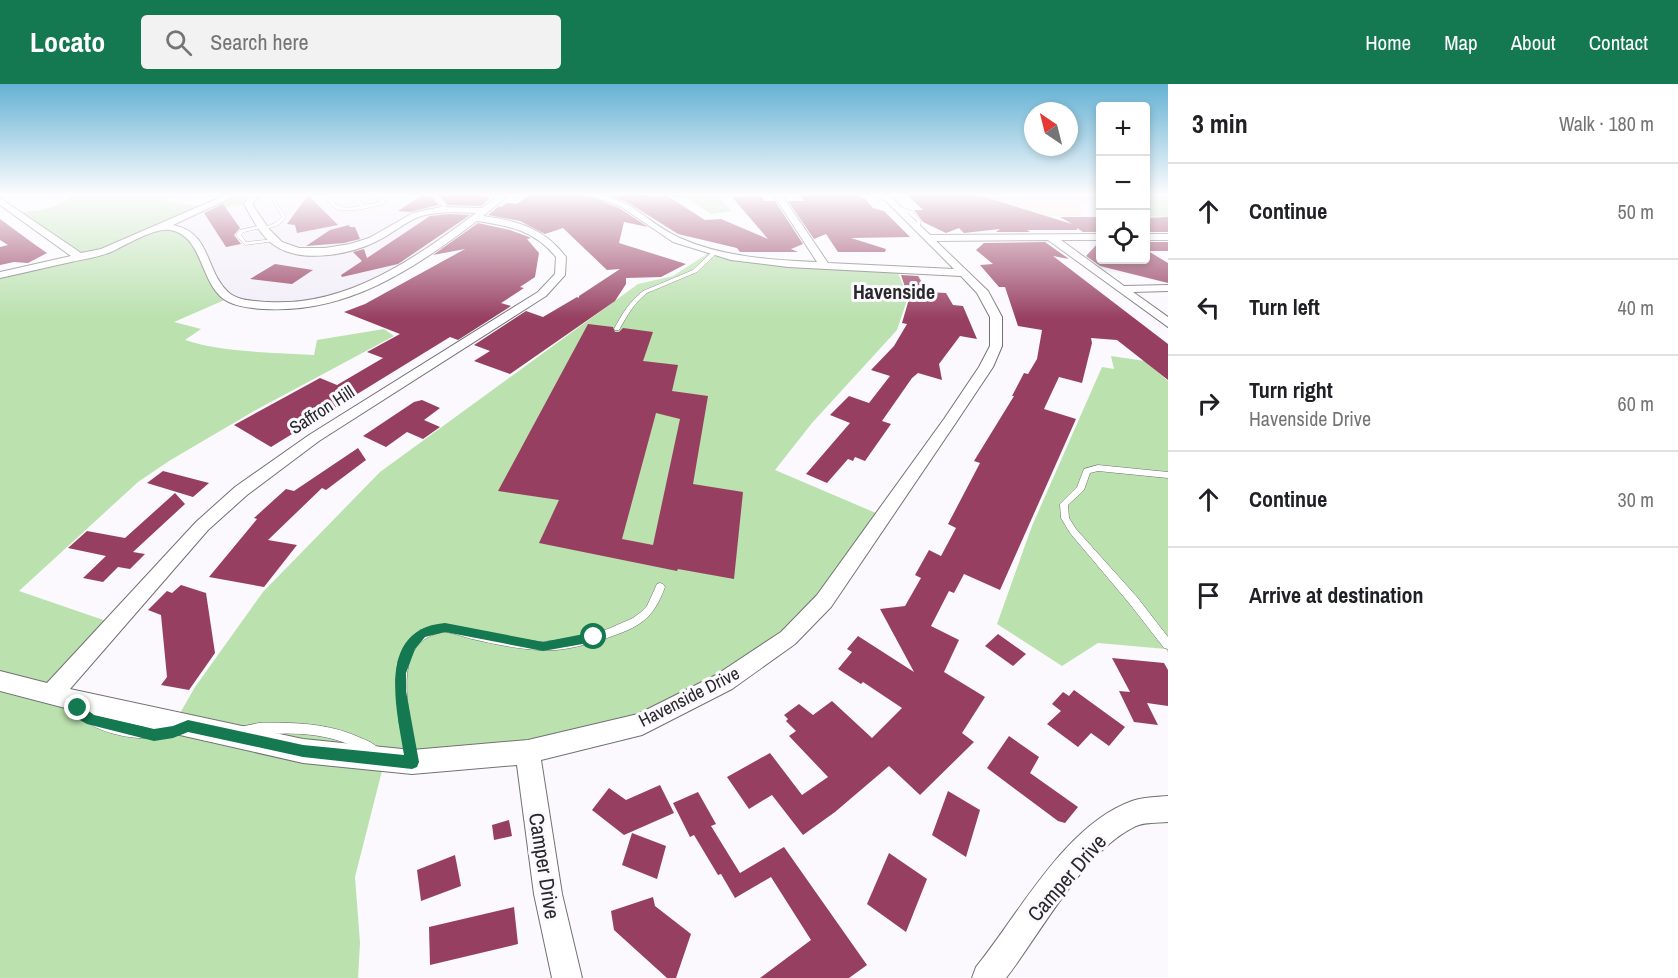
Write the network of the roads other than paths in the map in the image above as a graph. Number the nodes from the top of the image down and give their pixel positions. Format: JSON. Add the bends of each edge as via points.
{"nodes":[{"id":1,"x":49,"y":236,"type":"edge"},
{"id":2,"x":140,"y":236,"type":"edge"},
{"id":3,"x":191,"y":236,"type":"edge"},
{"id":4,"x":239,"y":236,"type":"edge"},
{"id":5,"x":270,"y":236,"type":"edge"},
{"id":6,"x":380,"y":236,"type":"edge"},
{"id":7,"x":449,"y":236,"type":"edge"},
{"id":8,"x":541,"y":236,"type":"edge"},
{"id":9,"x":669,"y":236,"type":"edge"},
{"id":10,"x":805,"y":236,"type":"edge"},
{"id":11,"x":927,"y":236,"type":"edge"},
{"id":12,"x":1017,"y":236,"type":"edge"},
{"id":13,"x":1050,"y":237,"type":"junction"},
{"id":14,"x":1096,"y":237,"type":"edge"},
{"id":15,"x":1150,"y":237,"type":"edge"},
{"id":16,"x":1168,"y":237,"type":"edge"},
{"id":17,"x":274,"y":240,"type":"junction"},
{"id":18,"x":714,"y":253,"type":"junction"},
{"id":19,"x":79,"y":257,"type":"junction"},
{"id":20,"x":825,"y":266,"type":"junction"},
{"id":21,"x":965,"y":273,"type":"junction"},
{"id":22,"x":0,"y":275,"type":"edge"},
{"id":23,"x":1168,"y":288,"type":"edge"},
{"id":24,"x":1121,"y":289,"type":"junction"},
{"id":25,"x":1168,"y":322,"type":"edge"},
{"id":26,"x":617,"y":328,"type":"dead end"},
{"id":27,"x":1168,"y":476,"type":"edge"},
{"id":28,"x":660,"y":587,"type":"dead end"},
{"id":29,"x":1168,"y":645,"type":"edge"},
{"id":30,"x":0,"y":681,"type":"edge"},
{"id":31,"x":51,"y":694,"type":"junction"},
{"id":32,"x":528,"y":752,"type":"junction"},
{"id":33,"x":412,"y":762,"type":"junction"},
{"id":34,"x":1168,"y":809,"type":"edge"},
{"id":35,"x":567,"y":978,"type":"edge"},
{"id":36,"x":987,"y":978,"type":"edge"}],
"edges":[{"from":1,"to":19,"type":"street"},
{"from":2,"to":19,"type":"street"},
{"from":3,"to":7,"type":"street","via":[[223,294],[242,303],[273,307],[318,303],[354,292],[404,267]]},
{"from":4,"to":17,"type":"lane","via":[[245,244]]},
{"from":5,"to":17,"type":"street"},
{"from":6,"to":17,"type":"street","name":"Saffron Hill","via":[[345,248],[298,250]]},
{"from":8,"to":31,"type":"street","name":"Saffron Hill","via":[[561,257],[560,275],[542,294],[314,438],[241,490],[202,526]]},
{"from":9,"to":18,"type":"street"},
{"from":10,"to":20,"type":"street"},
{"from":11,"to":21,"type":"street","name":"Havenside Drive"},
{"from":12,"to":13,"type":"street"},
{"from":13,"to":14,"type":"street"},
{"from":13,"to":24,"type":"street"},
{"from":15,"to":16,"type":"street"},
{"from":18,"to":20,"type":"street"},
{"from":18,"to":26,"type":"lane","via":[[695,271],[638,297]]},
{"from":19,"to":22,"type":"street"},
{"from":20,"to":21,"type":"street"},
{"from":21,"to":32,"type":"street","name":"Havenside Drive","via":[[982,291],[996,317],[993,355],[841,580],[811,617],[768,655],[671,711],[642,724]]},
{"from":23,"to":24,"type":"street"},
{"from":24,"to":25,"type":"street"},
{"from":27,"to":29,"type":"lane","via":[[1098,468],[1087,471],[1081,488],[1066,500],[1063,508],[1073,531]]},
{"from":28,"to":33,"type":"lane","via":[[653,606],[637,620],[574,642],[543,646],[445,628],[421,634],[410,646],[400,673],[399,691]]},
{"from":30,"to":31,"type":"street","name":"Havenside Drive"},
{"from":31,"to":33,"type":"street","name":"Havenside Drive","via":[[303,751]]},
{"from":32,"to":33,"type":"street","name":"Havenside Drive"},
{"from":32,"to":35,"type":"street","name":"Camper Drive","via":[[542,861],[556,941]]},
{"from":34,"to":36,"type":"street","name":"Camper Drive","via":[[1131,814],[1088,848]]}]}
